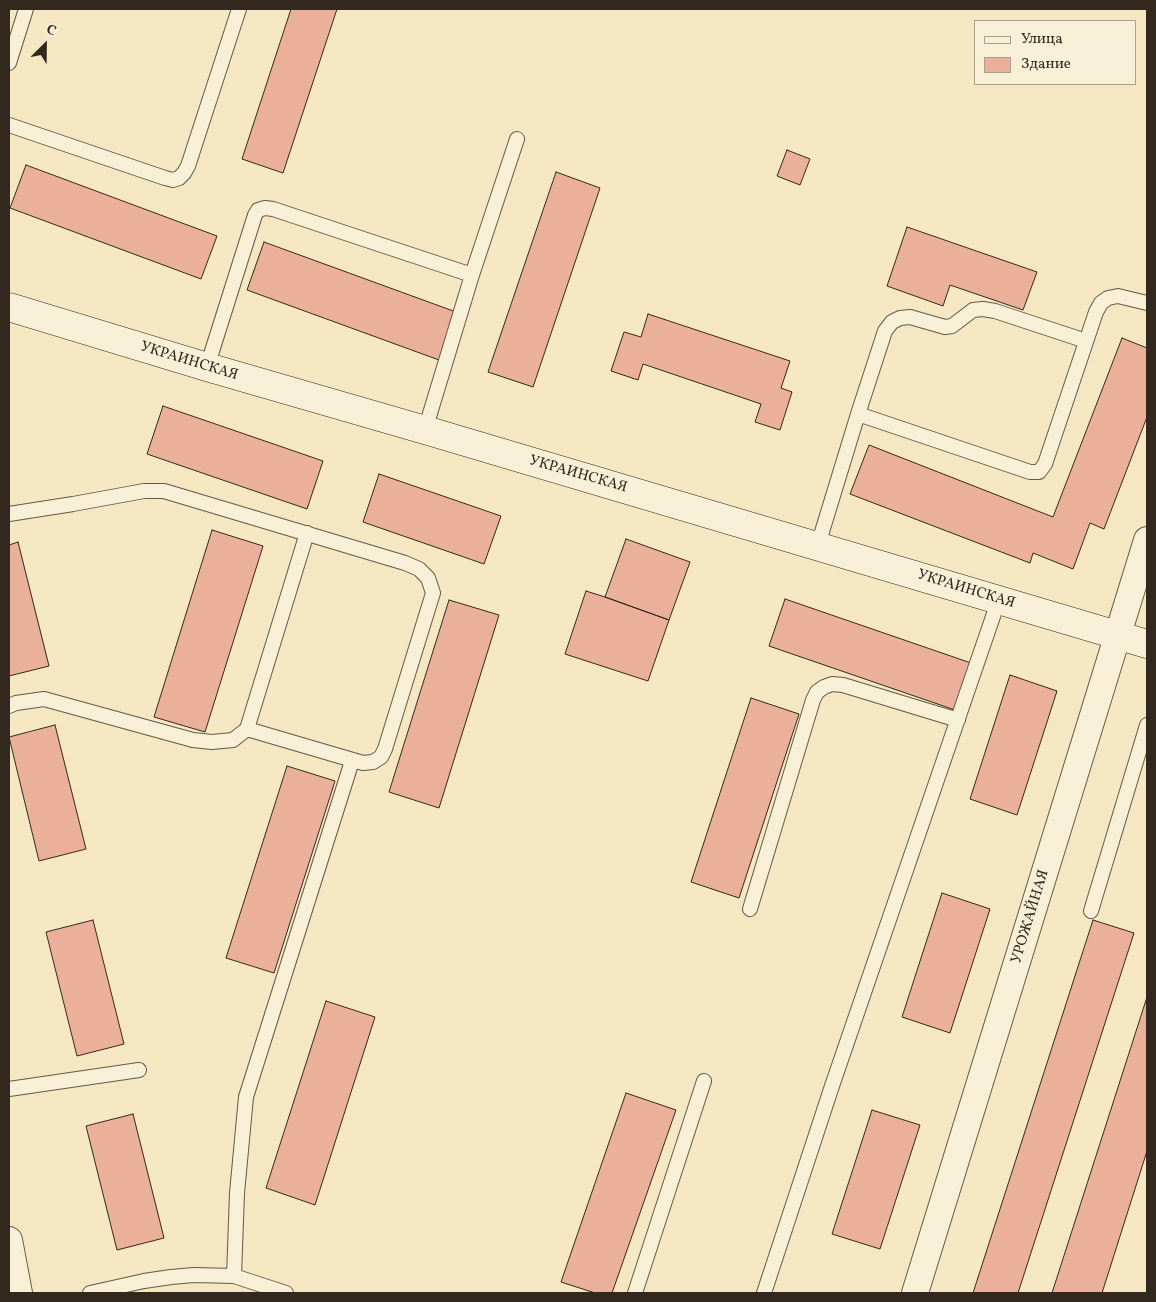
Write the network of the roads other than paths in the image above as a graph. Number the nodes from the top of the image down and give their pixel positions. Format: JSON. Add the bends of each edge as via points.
{"nodes":[{"id":1,"x":26,"y":9,"type":"edge"},
{"id":2,"x":239,"y":9,"type":"edge"},
{"id":3,"x":9,"y":63,"type":"edge"},
{"id":4,"x":9,"y":125,"type":"edge"},
{"id":5,"x":517,"y":139,"type":"dead end"},
{"id":6,"x":472,"y":275,"type":"junction"},
{"id":7,"x":1147,"y":303,"type":"edge"},
{"id":8,"x":9,"y":307,"type":"edge"},
{"id":9,"x":1086,"y":341,"type":"junction"},
{"id":10,"x":207,"y":367,"type":"junction"},
{"id":11,"x":858,"y":414,"type":"junction"},
{"id":12,"x":425,"y":430,"type":"junction"},
{"id":13,"x":9,"y":514,"type":"edge"},
{"id":14,"x":307,"y":534,"type":"junction"},
{"id":15,"x":1147,"y":540,"type":"edge"},
{"id":16,"x":818,"y":545,"type":"junction"},
{"id":17,"x":999,"y":599,"type":"junction"},
{"id":18,"x":1119,"y":636,"type":"junction"},
{"id":19,"x":1147,"y":644,"type":"edge"},
{"id":20,"x":9,"y":706,"type":"edge"},
{"id":21,"x":958,"y":720,"type":"junction"},
{"id":22,"x":1147,"y":725,"type":"edge"},
{"id":23,"x":247,"y":729,"type":"junction"},
{"id":24,"x":352,"y":760,"type":"junction"},
{"id":25,"x":750,"y":910,"type":"dead end"},
{"id":26,"x":1091,"y":910,"type":"dead end"},
{"id":27,"x":139,"y":1070,"type":"dead end"},
{"id":28,"x":704,"y":1081,"type":"dead end"},
{"id":29,"x":9,"y":1089,"type":"edge"},
{"id":30,"x":9,"y":1240,"type":"edge"},
{"id":31,"x":234,"y":1276,"type":"junction"},
{"id":32,"x":19,"y":1293,"type":"edge"},
{"id":33,"x":90,"y":1293,"type":"edge"},
{"id":34,"x":286,"y":1293,"type":"edge"},
{"id":35,"x":635,"y":1293,"type":"edge"},
{"id":36,"x":764,"y":1293,"type":"edge"},
{"id":37,"x":914,"y":1293,"type":"edge"}],
"edges":[{"from":1,"to":3,"type":"lane"},
{"from":2,"to":4,"type":"lane","via":[[188,166],[179,178],[165,178]]},
{"from":5,"to":6,"type":"lane"},
{"from":6,"to":10,"type":"lane","via":[[273,209],[258,210],[252,220]]},
{"from":6,"to":12,"type":"lane"},
{"from":7,"to":9,"type":"lane","via":[[1127,297],[1108,298],[1096,312]]},
{"from":8,"to":10,"type":"street","name":"УКРАИНСКАЯ"},
{"from":9,"to":11,"type":"lane","via":[[983,309],[973,310],[952,326],[945,327],[900,318],[885,331]]},
{"from":9,"to":11,"type":"lane","via":[[1045,464],[1039,472],[1030,472]]},
{"from":10,"to":12,"type":"street","name":"УКРАИНСКАЯ"},
{"from":11,"to":16,"type":"lane"},
{"from":12,"to":16,"type":"street","name":"УКРАИНСКАЯ"},
{"from":13,"to":14,"type":"lane","via":[[144,491],[164,491]]},
{"from":14,"to":23,"type":"lane"},
{"from":14,"to":24,"type":"lane","via":[[419,569],[428,578],[433,593],[385,749],[373,762],[363,764]]},
{"from":15,"to":18,"type":"street","name":"УРОЖАЙНАЯ"},
{"from":16,"to":17,"type":"street","name":"УКРАИНСКАЯ"},
{"from":17,"to":18,"type":"street","name":"УКРАИНСКАЯ"},
{"from":17,"to":21,"type":"lane"},
{"from":18,"to":19,"type":"street","name":"УКРАИНСКАЯ"},
{"from":18,"to":37,"type":"street","name":"УРОЖАЙНАЯ"},
{"from":20,"to":23,"type":"lane","via":[[44,699],[182,738],[212,742],[232,740]]},
{"from":21,"to":25,"type":"lane","via":[[843,685],[832,684],[817,692]]},
{"from":21,"to":36,"type":"lane"},
{"from":22,"to":26,"type":"lane"},
{"from":23,"to":24,"type":"lane"},
{"from":24,"to":31,"type":"lane","via":[[246,1097],[237,1193]]},
{"from":27,"to":29,"type":"lane"},
{"from":28,"to":35,"type":"lane"},
{"from":30,"to":32,"type":"street"},
{"from":31,"to":33,"type":"lane","via":[[171,1277]]},
{"from":31,"to":34,"type":"lane"}]}
